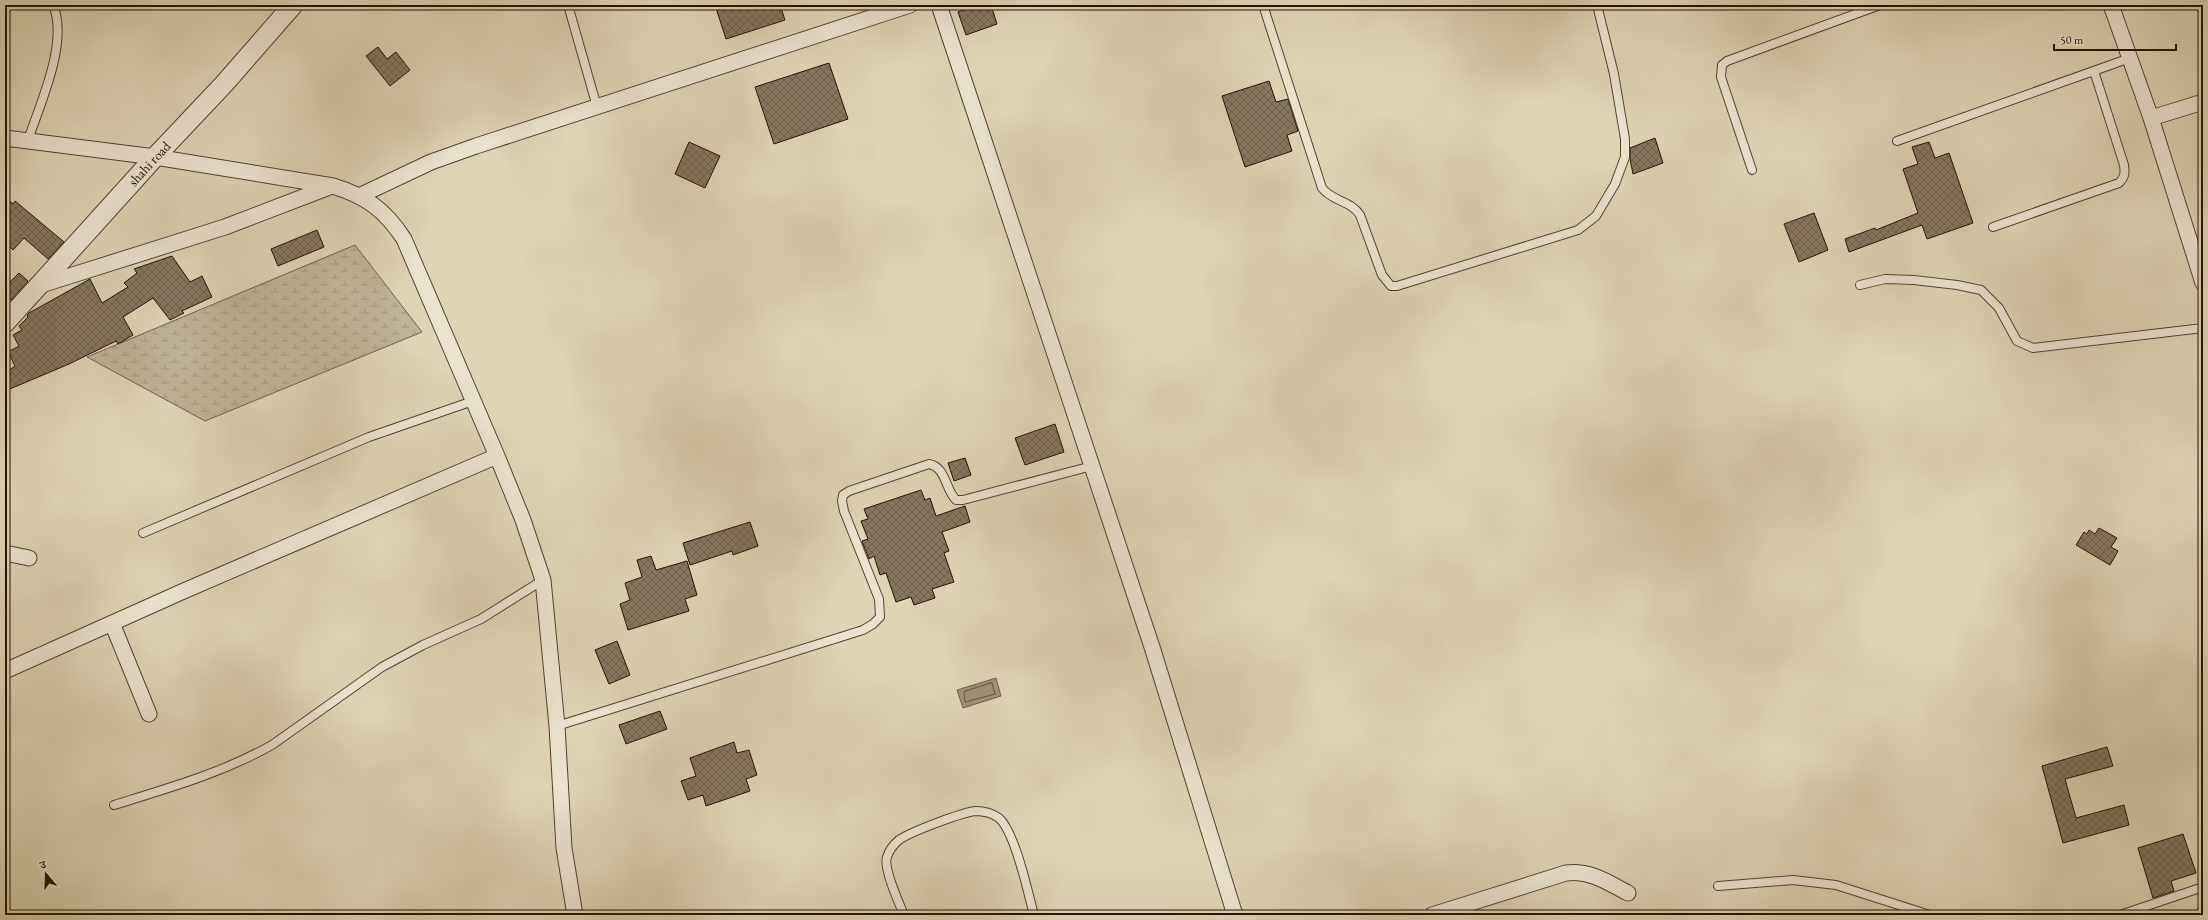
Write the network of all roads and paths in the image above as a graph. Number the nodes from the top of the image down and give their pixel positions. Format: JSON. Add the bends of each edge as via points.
{"nodes":[{"id":1,"x":53,"y":5,"type":"edge"},
{"id":2,"x":293,"y":5,"type":"edge"},
{"id":3,"x":568,"y":5,"type":"edge"},
{"id":4,"x":910,"y":5,"type":"edge"},
{"id":5,"x":939,"y":5,"type":"edge"},
{"id":6,"x":1263,"y":5,"type":"edge"},
{"id":7,"x":1597,"y":5,"type":"edge"},
{"id":8,"x":1880,"y":5,"type":"edge"},
{"id":9,"x":2111,"y":5,"type":"edge"},
{"id":10,"x":2130,"y":58,"type":"junction"},
{"id":11,"x":2094,"y":71,"type":"junction"},
{"id":12,"x":2203,"y":102,"type":"edge"},
{"id":13,"x":597,"y":107,"type":"junction"},
{"id":14,"x":2151,"y":118,"type":"junction"},
{"id":15,"x":5,"y":138,"type":"edge"},
{"id":16,"x":28,"y":140,"type":"junction"},
{"id":17,"x":1897,"y":141,"type":"dead end"},
{"id":18,"x":155,"y":157,"type":"junction"},
{"id":19,"x":1752,"y":170,"type":"dead end"},
{"id":20,"x":333,"y":186,"type":"junction"},
{"id":21,"x":359,"y":196,"type":"junction"},
{"id":22,"x":1992,"y":227,"type":"dead end"},
{"id":23,"x":2203,"y":283,"type":"edge"},
{"id":24,"x":41,"y":285,"type":"junction"},
{"id":25,"x":1860,"y":285,"type":"dead end"},
{"id":26,"x":5,"y":323,"type":"edge"},
{"id":27,"x":2203,"y":328,"type":"edge"},
{"id":28,"x":473,"y":401,"type":"junction"},
{"id":29,"x":498,"y":456,"type":"junction"},
{"id":30,"x":1092,"y":466,"type":"junction"},
{"id":31,"x":142,"y":533,"type":"dead end"},
{"id":32,"x":5,"y":553,"type":"edge"},
{"id":33,"x":29,"y":558,"type":"dead end"},
{"id":34,"x":543,"y":580,"type":"junction"},
{"id":35,"x":112,"y":623,"type":"junction"},
{"id":36,"x":5,"y":671,"type":"edge"},
{"id":37,"x":149,"y":714,"type":"dead end"},
{"id":38,"x":557,"y":726,"type":"junction"},
{"id":39,"x":114,"y":805,"type":"dead end"},
{"id":40,"x":1718,"y":886,"type":"dead end"},
{"id":41,"x":2203,"y":887,"type":"edge"},
{"id":42,"x":1628,"y":893,"type":"dead end"},
{"id":43,"x":575,"y":915,"type":"edge"},
{"id":44,"x":904,"y":915,"type":"edge"},
{"id":45,"x":1034,"y":915,"type":"edge"},
{"id":46,"x":1236,"y":915,"type":"edge"},
{"id":47,"x":1432,"y":915,"type":"edge"},
{"id":48,"x":1930,"y":915,"type":"edge"},
{"id":49,"x":2120,"y":915,"type":"edge"}],
"edges":[{"from":1,"to":16,"type":"lane","via":[[57,13],[58,32],[55,55]]},
{"from":2,"to":18,"type":"street","name":"shahi road","via":[[224,84]]},
{"from":3,"to":13,"type":"lane"},
{"from":4,"to":13,"type":"street"},
{"from":5,"to":30,"type":"street"},
{"from":6,"to":7,"type":"lane","via":[[1322,188],[1328,196],[1356,208],[1382,275],[1391,286],[1397,286],[1572,232],[1587,225],[1596,216],[1622,168],[1626,148],[1614,74]]},
{"from":8,"to":19,"type":"lane","via":[[1722,65],[1722,77]]},
{"from":9,"to":10,"type":"street"},
{"from":10,"to":11,"type":"lane"},
{"from":10,"to":14,"type":"street"},
{"from":11,"to":17,"type":"lane"},
{"from":11,"to":22,"type":"lane","via":[[2124,165],[2123,178],[2119,182]]},
{"from":12,"to":14,"type":"street"},
{"from":13,"to":21,"type":"street","via":[[431,162]]},
{"from":14,"to":23,"type":"street"},
{"from":15,"to":16,"type":"street"},
{"from":16,"to":18,"type":"street"},
{"from":18,"to":20,"type":"street"},
{"from":18,"to":24,"type":"street","name":"shahi road"},
{"from":20,"to":21,"type":"street"},
{"from":20,"to":24,"type":"street","via":[[225,227]]},
{"from":21,"to":28,"type":"street","via":[[375,204],[404,239]]},
{"from":24,"to":26,"type":"street","name":"shahi road"},
{"from":25,"to":27,"type":"lane","via":[[1885,279],[1914,280],[1981,290],[1999,308],[2017,341],[2033,348]]},
{"from":28,"to":29,"type":"street"},
{"from":28,"to":31,"type":"lane","via":[[370,437]]},
{"from":29,"to":34,"type":"street"},
{"from":29,"to":35,"type":"street"},
{"from":30,"to":38,"type":"lane","via":[[963,500],[956,500],[952,496],[940,470],[928,464],[849,491],[843,495],[844,511],[879,599],[880,617],[873,624]]},
{"from":30,"to":46,"type":"street"},
{"from":32,"to":33,"type":"street"},
{"from":34,"to":38,"type":"street"},
{"from":34,"to":39,"type":"lane","via":[[481,618],[382,667],[253,756],[211,775]]},
{"from":35,"to":36,"type":"street"},
{"from":35,"to":37,"type":"street"},
{"from":38,"to":43,"type":"street","via":[[564,848]]},
{"from":40,"to":48,"type":"lane","via":[[1793,880],[1836,885]]},
{"from":41,"to":49,"type":"lane"},
{"from":42,"to":47,"type":"street","via":[[1591,874],[1566,873]]},
{"from":44,"to":45,"type":"lane","via":[[887,869],[886,858],[890,849],[910,834],[975,811],[990,812],[1000,819],[1018,858]]}]}
